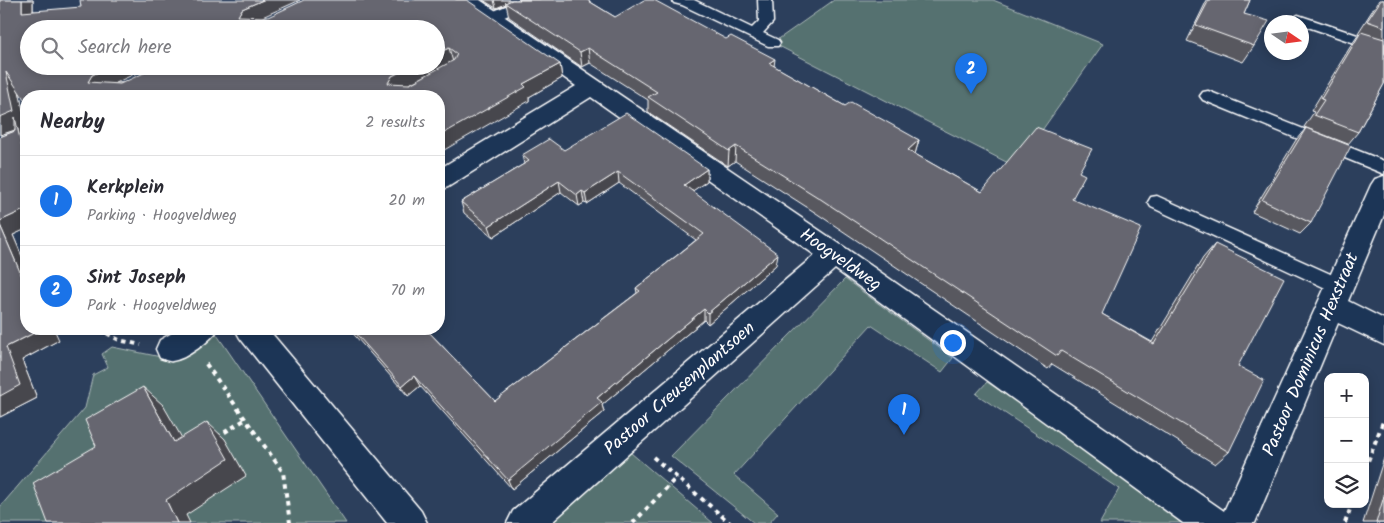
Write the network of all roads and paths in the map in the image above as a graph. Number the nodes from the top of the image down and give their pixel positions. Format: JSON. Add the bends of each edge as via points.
{"nodes":[{"id":1,"x":467,"y":0,"type":"edge"},
{"id":2,"x":532,"y":0,"type":"edge"},
{"id":3,"x":679,"y":0,"type":"edge"},
{"id":4,"x":765,"y":0,"type":"edge"},
{"id":5,"x":492,"y":17,"type":"junction"},
{"id":6,"x":1309,"y":23,"type":"edge"},
{"id":7,"x":756,"y":33,"type":"junction"},
{"id":8,"x":773,"y":43,"type":"dead end"},
{"id":9,"x":1384,"y":49,"type":"edge"},
{"id":10,"x":592,"y":86,"type":"junction"},
{"id":11,"x":1208,"y":96,"type":"dead end"},
{"id":12,"x":1384,"y":168,"type":"edge"},
{"id":13,"x":445,"y":177,"type":"edge"},
{"id":14,"x":1384,"y":185,"type":"edge"},
{"id":15,"x":1157,"y":202,"type":"dead end"},
{"id":16,"x":834,"y":254,"type":"junction"},
{"id":17,"x":1335,"y":296,"type":"junction"},
{"id":18,"x":1384,"y":332,"type":"edge"},
{"id":19,"x":110,"y":335,"type":"edge"},
{"id":20,"x":189,"y":335,"type":"edge"},
{"id":21,"x":255,"y":335,"type":"edge"},
{"id":22,"x":160,"y":348,"type":"joint"},
{"id":23,"x":202,"y":359,"type":"dead end"},
{"id":24,"x":246,"y":419,"type":"junction"},
{"id":25,"x":1384,"y":419,"type":"edge"},
{"id":26,"x":626,"y":433,"type":"junction"},
{"id":27,"x":212,"y":440,"type":"edge"},
{"id":28,"x":1367,"y":463,"type":"edge"},
{"id":29,"x":677,"y":477,"type":"junction"},
{"id":30,"x":1351,"y":508,"type":"edge"},
{"id":31,"x":290,"y":523,"type":"edge"},
{"id":32,"x":409,"y":523,"type":"edge"},
{"id":33,"x":524,"y":523,"type":"edge"},
{"id":34,"x":633,"y":523,"type":"edge"},
{"id":35,"x":730,"y":523,"type":"edge"},
{"id":36,"x":1212,"y":523,"type":"edge"},
{"id":37,"x":1238,"y":523,"type":"edge"},
{"id":38,"x":1345,"y":523,"type":"edge"}],
"edges":[{"from":1,"to":5,"type":"street","name":"Hoogveldweg"},
{"from":2,"to":5,"type":"lane"},
{"from":3,"to":7,"type":"lane"},
{"from":4,"to":7,"type":"lane","via":[[766,22]]},
{"from":5,"to":10,"type":"street","name":"Hoogveldweg"},
{"from":6,"to":9,"type":"lane"},
{"from":7,"to":8,"type":"lane"},
{"from":10,"to":13,"type":"street"},
{"from":10,"to":16,"type":"street","name":"Hoogveldweg"},
{"from":11,"to":12,"type":"lane"},
{"from":14,"to":17,"type":"street","name":"Pastoor Dominicus Hexstraat"},
{"from":15,"to":17,"type":"lane"},
{"from":16,"to":26,"type":"street","name":"Pastoor Creusenplantsoen"},
{"from":16,"to":36,"type":"street","name":"Hoogveldweg"},
{"from":17,"to":18,"type":"street"},
{"from":17,"to":37,"type":"street","name":"Pastoor Dominicus Hexstraat"},
{"from":19,"to":22,"type":"path"},
{"from":20,"to":22,"type":"street"},
{"from":21,"to":32,"type":"street"},
{"from":23,"to":24,"type":"path"},
{"from":24,"to":27,"type":"path"},
{"from":24,"to":31,"type":"path","via":[[283,472]]},
{"from":25,"to":28,"type":"path"},
{"from":26,"to":29,"type":"path"},
{"from":26,"to":33,"type":"street","name":"Pastoor Creusenplantsoen"},
{"from":29,"to":34,"type":"path"},
{"from":29,"to":35,"type":"path"},
{"from":30,"to":38,"type":"path"}]}
